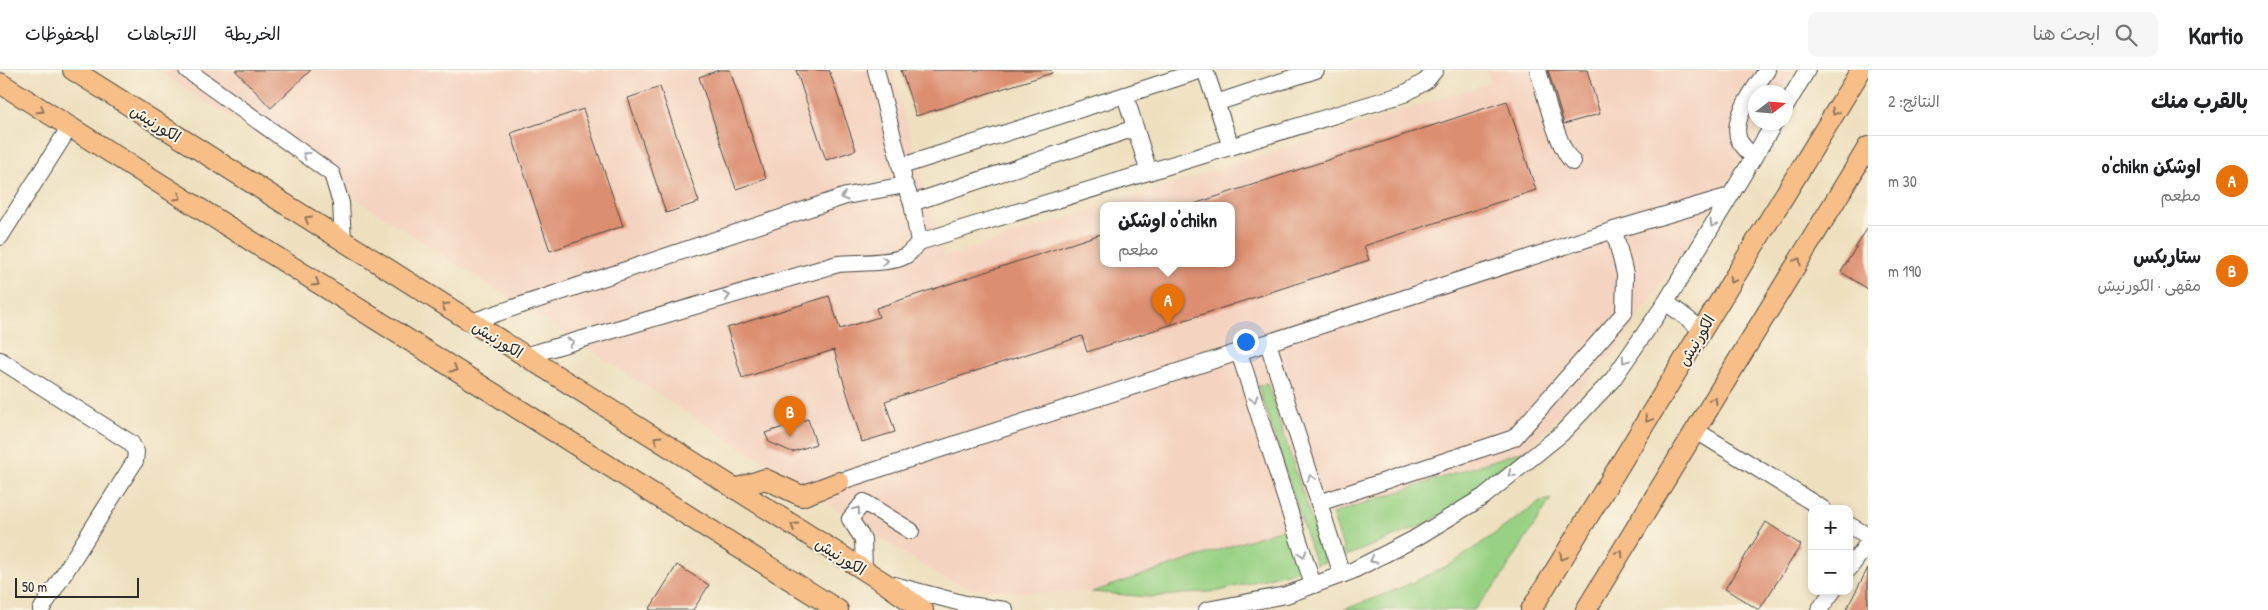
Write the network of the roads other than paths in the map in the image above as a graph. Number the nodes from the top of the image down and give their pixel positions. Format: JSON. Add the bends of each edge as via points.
{"nodes":[{"id":1,"x":73,"y":70,"type":"edge"},
{"id":2,"x":188,"y":70,"type":"edge"},
{"id":3,"x":876,"y":70,"type":"edge"},
{"id":4,"x":1204,"y":70,"type":"edge"},
{"id":5,"x":1316,"y":70,"type":"edge"},
{"id":6,"x":1435,"y":70,"type":"edge"},
{"id":7,"x":1538,"y":70,"type":"edge"},
{"id":8,"x":1767,"y":70,"type":"edge"},
{"id":9,"x":1807,"y":70,"type":"edge"},
{"id":10,"x":1861,"y":70,"type":"edge"},
{"id":11,"x":0,"y":83,"type":"edge"},
{"id":12,"x":1793,"y":94,"type":"edge"},
{"id":13,"x":1125,"y":95,"type":"junction"},
{"id":14,"x":1216,"y":103,"type":"junction"},
{"id":15,"x":69,"y":128,"type":"junction"},
{"id":16,"x":1135,"y":128,"type":"junction"},
{"id":17,"x":1770,"y":130,"type":"edge"},
{"id":18,"x":1231,"y":147,"type":"junction"},
{"id":19,"x":1868,"y":147,"type":"edge"},
{"id":20,"x":1754,"y":158,"type":"junction"},
{"id":21,"x":1573,"y":162,"type":"dead end"},
{"id":22,"x":902,"y":166,"type":"junction"},
{"id":23,"x":1149,"y":172,"type":"junction"},
{"id":24,"x":905,"y":185,"type":"junction"},
{"id":25,"x":1730,"y":196,"type":"junction"},
{"id":26,"x":912,"y":202,"type":"junction"},
{"id":27,"x":1614,"y":230,"type":"junction"},
{"id":28,"x":0,"y":237,"type":"edge"},
{"id":29,"x":344,"y":241,"type":"junction"},
{"id":30,"x":919,"y":242,"type":"junction"},
{"id":31,"x":1666,"y":302,"type":"junction"},
{"id":32,"x":471,"y":322,"type":"junction"},
{"id":33,"x":1702,"y":330,"type":"junction"},
{"id":34,"x":1268,"y":343,"type":"junction"},
{"id":35,"x":1239,"y":352,"type":"junction"},
{"id":36,"x":525,"y":356,"type":"junction"},
{"id":37,"x":0,"y":360,"type":"edge"},
{"id":38,"x":1695,"y":430,"type":"junction"},
{"id":39,"x":839,"y":482,"type":"joint"},
{"id":40,"x":735,"y":489,"type":"junction"},
{"id":41,"x":1319,"y":503,"type":"junction"},
{"id":42,"x":1817,"y":505,"type":"edge"},
{"id":43,"x":1853,"y":527,"type":"edge"},
{"id":44,"x":910,"y":531,"type":"dead end"},
{"id":45,"x":1868,"y":536,"type":"edge"},
{"id":46,"x":1868,"y":543,"type":"edge"},
{"id":47,"x":1853,"y":564,"type":"edge"},
{"id":48,"x":864,"y":570,"type":"junction"},
{"id":49,"x":1342,"y":575,"type":"junction"},
{"id":50,"x":883,"y":582,"type":"junction"},
{"id":51,"x":1313,"y":585,"type":"junction"},
{"id":52,"x":1830,"y":595,"type":"edge"},
{"id":53,"x":41,"y":610,"type":"edge"},
{"id":54,"x":838,"y":610,"type":"edge"},
{"id":55,"x":922,"y":610,"type":"edge"},
{"id":56,"x":1005,"y":610,"type":"edge"},
{"id":57,"x":1207,"y":610,"type":"edge"},
{"id":58,"x":1531,"y":610,"type":"edge"},
{"id":59,"x":1586,"y":610,"type":"edge"},
{"id":60,"x":1819,"y":610,"type":"edge"}],
"edges":[{"from":29,"to":1,"type":"main road","name":"الكورنيش","one_way":true},
{"from":29,"to":2,"type":"street","one_way":true,"via":[[341,203],[332,174]]},
{"from":3,"to":22,"type":"street"},
{"from":4,"to":13,"type":"street"},
{"from":4,"to":14,"type":"street"},
{"from":5,"to":14,"type":"street"},
{"from":6,"to":18,"type":"street","via":[[1426,81],[1404,94]]},
{"from":7,"to":21,"type":"street","via":[[1559,138],[1567,158]]},
{"from":8,"to":20,"type":"street","via":[[1738,118],[1739,140]]},
{"from":9,"to":12,"type":"street"},
{"from":10,"to":33,"type":"main road","name":"الكورنيش","one_way":true},
{"from":11,"to":15,"type":"main road","one_way":true},
{"from":13,"to":16,"type":"street"},
{"from":13,"to":22,"type":"street"},
{"from":14,"to":18,"type":"street"},
{"from":15,"to":28,"type":"street"},
{"from":15,"to":54,"type":"main road","one_way":true},
{"from":16,"to":23,"type":"street"},
{"from":16,"to":26,"type":"street"},
{"from":17,"to":20,"type":"street"},
{"from":18,"to":23,"type":"street"},
{"from":38,"to":19,"type":"main road","one_way":true},
{"from":20,"to":25,"type":"street"},
{"from":22,"to":24,"type":"street"},
{"from":23,"to":30,"type":"street"},
{"from":24,"to":26,"type":"street"},
{"from":24,"to":32,"type":"street","one_way":true,"via":[[846,196]]},
{"from":25,"to":27,"type":"street"},
{"from":25,"to":31,"type":"street","one_way":true},
{"from":26,"to":30,"type":"street"},
{"from":27,"to":34,"type":"street"},
{"from":27,"to":41,"type":"street","via":[[1625,274],[1624,313],[1514,438]]},
{"from":32,"to":29,"type":"main road","name":"الكورنيش","one_way":true},
{"from":36,"to":30,"type":"street","one_way":true,"via":[[838,264],[884,262],[905,256]]},
{"from":31,"to":33,"type":"street"},
{"from":31,"to":49,"type":"street","one_way":true,"via":[[1613,379],[1561,434],[1483,497],[1414,539]]},
{"from":32,"to":36,"type":"main road","name":"الكورنيش"},
{"from":33,"to":58,"type":"main road","name":"الكورنيش","one_way":true},
{"from":34,"to":35,"type":"street"},
{"from":41,"to":34,"type":"street","one_way":true},
{"from":35,"to":39,"type":"street"},
{"from":35,"to":51,"type":"street","one_way":true},
{"from":40,"to":36,"type":"main road","name":"الكورنيش","one_way":true},
{"from":37,"to":53,"type":"street","via":[[131,443],[136,452],[135,461]]},
{"from":38,"to":42,"type":"street"},
{"from":59,"to":38,"type":"main road","one_way":true},
{"from":39,"to":40,"type":"main road","via":[[802,496],[765,480]]},
{"from":48,"to":40,"type":"main road","name":"الكورنيش","one_way":true},
{"from":41,"to":49,"type":"street"},
{"from":43,"to":45,"type":"street"},
{"from":48,"to":44,"type":"street","one_way":true,"via":[[862,539],[850,519],[864,502]]},
{"from":46,"to":47,"type":"street"},
{"from":48,"to":50,"type":"main road","name":"الكورنيش"},
{"from":49,"to":51,"type":"street"},
{"from":50,"to":55,"type":"main road","name":"الكورنيش"},
{"from":50,"to":56,"type":"street","via":[[969,605]]},
{"from":51,"to":57,"type":"street","via":[[1286,595]]},
{"from":52,"to":60,"type":"street"}]}
